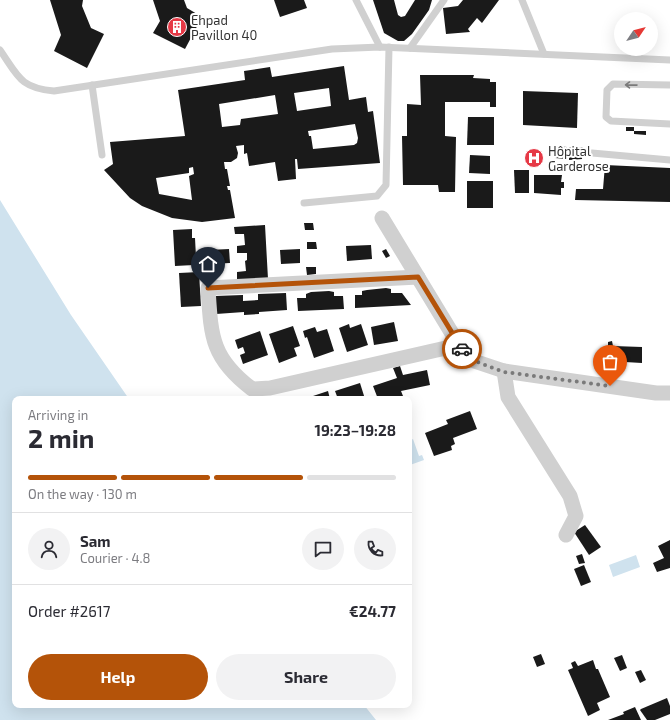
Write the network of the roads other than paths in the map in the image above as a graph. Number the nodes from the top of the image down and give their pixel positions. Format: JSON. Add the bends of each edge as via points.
{"nodes":[{"id":1,"x":356,"y":0,"type":"edge"},
{"id":2,"x":444,"y":0,"type":"edge"},
{"id":3,"x":522,"y":0,"type":"edge"},
{"id":4,"x":380,"y":47,"type":"junction"},
{"id":5,"x":389,"y":47,"type":"junction"},
{"id":6,"x":410,"y":48,"type":"junction"},
{"id":7,"x":0,"y":50,"type":"edge"},
{"id":8,"x":544,"y":54,"type":"junction"},
{"id":9,"x":670,"y":60,"type":"edge"},
{"id":10,"x":92,"y":85,"type":"junction"},
{"id":11,"x":670,"y":85,"type":"edge"},
{"id":12,"x":670,"y":124,"type":"edge"},
{"id":13,"x":592,"y":153,"type":"dead end"},
{"id":14,"x":102,"y":155,"type":"dead end"},
{"id":15,"x":670,"y":160,"type":"edge"},
{"id":16,"x":304,"y":203,"type":"dead end"},
{"id":17,"x":382,"y":218,"type":"dead end"},
{"id":18,"x":418,"y":277,"type":"junction"},
{"id":19,"x":459,"y":345,"type":"junction"},
{"id":20,"x":504,"y":372,"type":"junction"},
{"id":21,"x":670,"y":393,"type":"edge"},
{"id":22,"x":566,"y":535,"type":"dead end"}],
"edges":[{"from":1,"to":4,"type":"lane"},
{"from":2,"to":6,"type":"lane"},
{"from":3,"to":8,"type":"lane"},
{"from":4,"to":5,"type":"lane"},
{"from":4,"to":10,"type":"lane","via":[[332,49]]},
{"from":5,"to":6,"type":"lane"},
{"from":5,"to":16,"type":"lane","via":[[386,185],[377,196]]},
{"from":6,"to":8,"type":"lane"},
{"from":7,"to":10,"type":"lane","via":[[19,79],[39,90],[54,91]]},
{"from":8,"to":9,"type":"lane"},
{"from":10,"to":14,"type":"lane"},
{"from":11,"to":12,"type":"lane","one_way":true,"via":[[613,84],[607,90],[606,117],[612,121]]},
{"from":13,"to":15,"type":"lane"},
{"from":17,"to":18,"type":"street"},
{"from":18,"to":19,"type":"street"},
{"from":18,"to":19,"type":"street","via":[[208,288],[210,330],[215,346],[227,365],[252,389],[270,388]]},
{"from":19,"to":20,"type":"street","via":[[472,360]]},
{"from":20,"to":21,"type":"street"},
{"from":20,"to":22,"type":"street","via":[[508,397],[570,496],[576,516]]}]}
